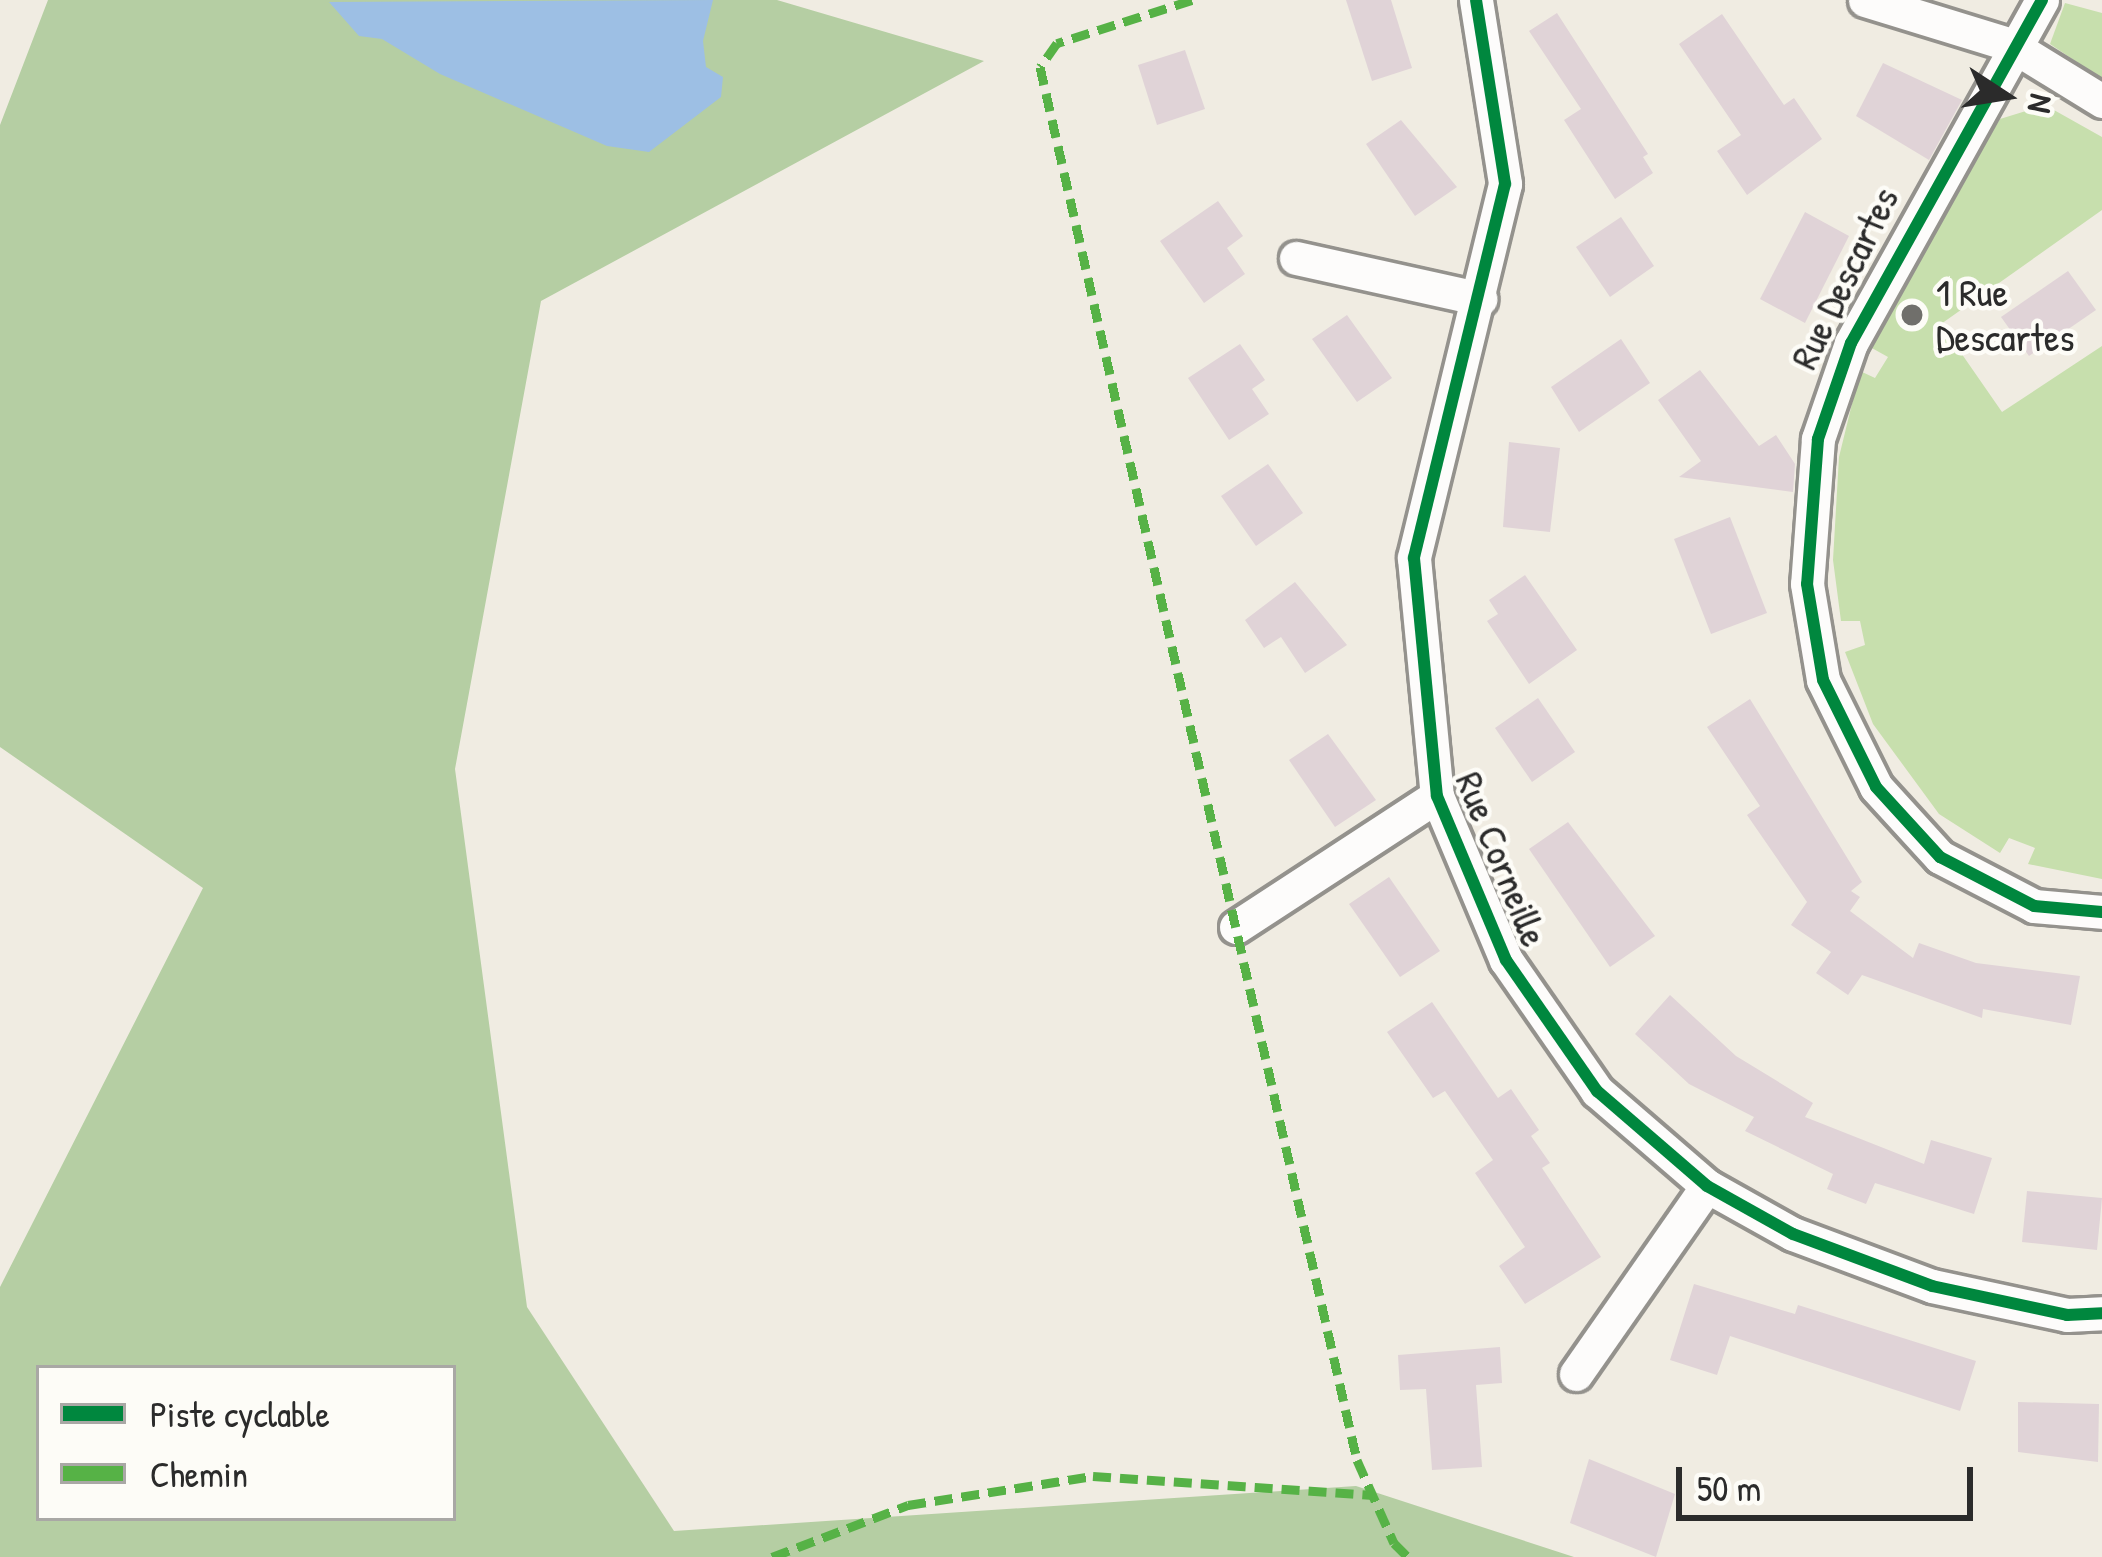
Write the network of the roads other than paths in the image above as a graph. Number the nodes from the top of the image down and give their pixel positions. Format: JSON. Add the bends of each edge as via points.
{"nodes":[{"id":1,"x":1476,"y":0,"type":"edge"},
{"id":2,"x":1865,"y":0,"type":"edge"},
{"id":3,"x":2042,"y":0,"type":"edge"},
{"id":4,"x":2011,"y":45,"type":"junction"},
{"id":5,"x":2102,"y":101,"type":"edge"},
{"id":6,"x":1296,"y":258,"type":"dead end"},
{"id":7,"x":1481,"y":299,"type":"junction"},
{"id":8,"x":1437,"y":796,"type":"junction"},
{"id":9,"x":2102,"y":911,"type":"edge"},
{"id":10,"x":1236,"y":928,"type":"dead end"},
{"id":11,"x":1707,"y":1186,"type":"junction"},
{"id":12,"x":2102,"y":1313,"type":"edge"},
{"id":13,"x":1576,"y":1374,"type":"dead end"}],
"edges":[{"from":1,"to":7,"type":"street","name":"Rue Corneille","via":[[1505,184]]},
{"from":2,"to":4,"type":"street"},
{"from":3,"to":4,"type":"street","name":"Rue Descartes"},
{"from":4,"to":5,"type":"street"},
{"from":4,"to":9,"type":"street","name":"Rue Descartes","via":[[1851,343],[1818,439],[1807,584],[1823,680],[1876,787],[1940,857],[2034,906]]},
{"from":6,"to":7,"type":"street"},
{"from":7,"to":8,"type":"street","name":"Rue Corneille","via":[[1414,557]]},
{"from":8,"to":10,"type":"street"},
{"from":8,"to":11,"type":"street","name":"Rue Corneille","via":[[1519,979],[1597,1091]]},
{"from":11,"to":12,"type":"street","name":"Rue Corneille","via":[[1793,1234],[1932,1286],[2067,1315]]},
{"from":11,"to":13,"type":"street"}]}
